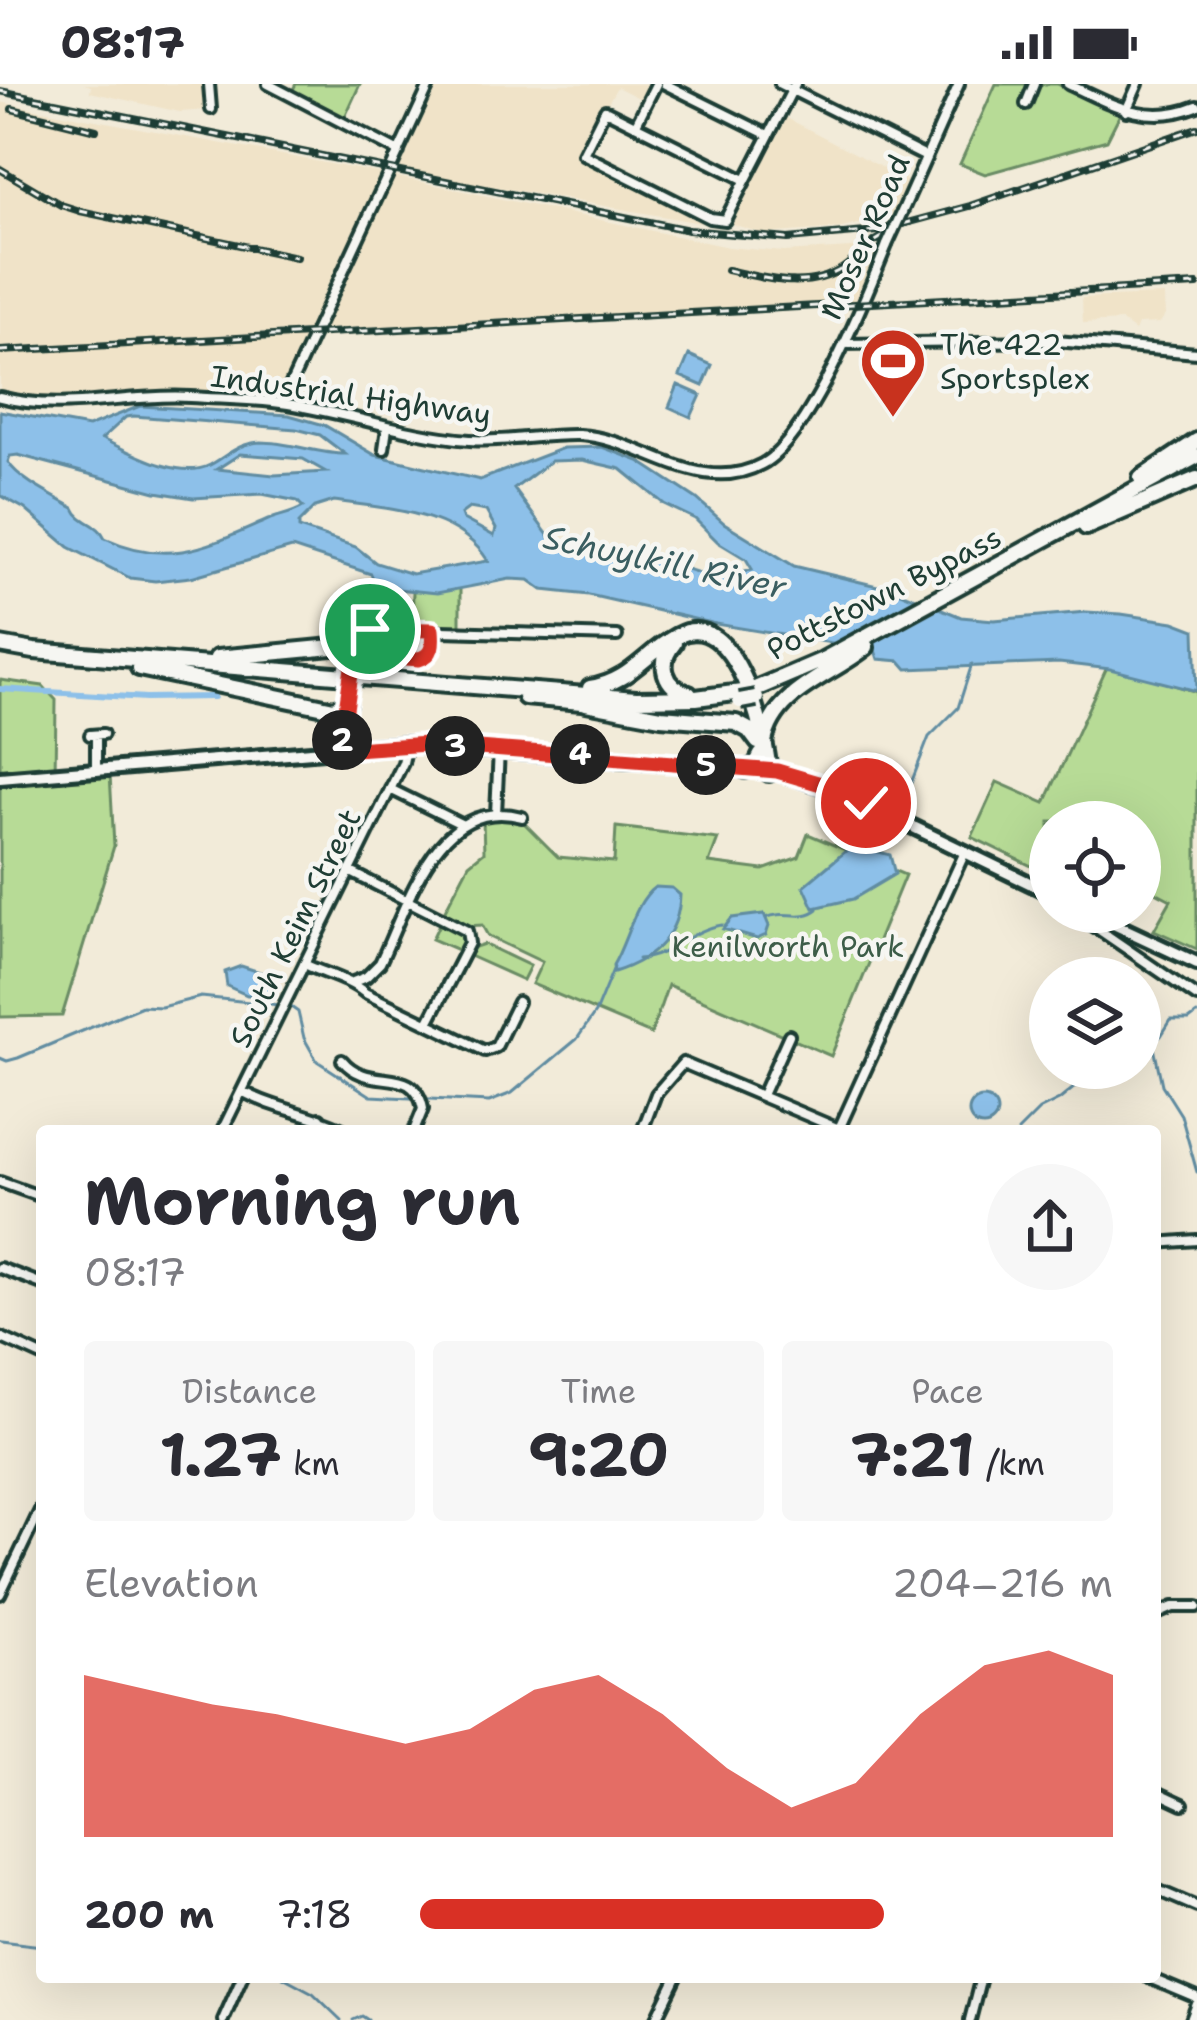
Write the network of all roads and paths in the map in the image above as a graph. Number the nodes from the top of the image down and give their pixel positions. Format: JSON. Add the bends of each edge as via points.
{"nodes":[{"id":1,"x":209,"y":84,"type":"edge"},
{"id":2,"x":268,"y":84,"type":"edge"},
{"id":3,"x":430,"y":84,"type":"edge"},
{"id":4,"x":656,"y":84,"type":"edge"},
{"id":5,"x":665,"y":84,"type":"edge"},
{"id":6,"x":780,"y":84,"type":"edge"},
{"id":7,"x":959,"y":84,"type":"edge"},
{"id":8,"x":1034,"y":84,"type":"edge"},
{"id":9,"x":1068,"y":84,"type":"edge"},
{"id":10,"x":1138,"y":84,"type":"edge"},
{"id":11,"x":794,"y":87,"type":"edge"},
{"id":12,"x":1026,"y":104,"type":"dead end"},
{"id":13,"x":1197,"y":106,"type":"edge"},
{"id":14,"x":211,"y":109,"type":"dead end"},
{"id":15,"x":1126,"y":111,"type":"junction"},
{"id":16,"x":636,"y":124,"type":"junction"},
{"id":17,"x":768,"y":135,"type":"junction"},
{"id":18,"x":399,"y":152,"type":"junction"},
{"id":19,"x":926,"y":157,"type":"junction"},
{"id":20,"x":746,"y":180,"type":"junction"},
{"id":21,"x":851,"y":328,"type":"junction"},
{"id":22,"x":844,"y":344,"type":"junction"},
{"id":23,"x":875,"y":346,"type":"junction"},
{"id":24,"x":1197,"y":353,"type":"edge"},
{"id":25,"x":837,"y":359,"type":"junction"},
{"id":26,"x":0,"y":397,"type":"edge"},
{"id":27,"x":282,"y":403,"type":"junction"},
{"id":28,"x":387,"y":428,"type":"junction"},
{"id":29,"x":1197,"y":441,"type":"edge"},
{"id":30,"x":384,"y":448,"type":"dead end"},
{"id":31,"x":1197,"y":456,"type":"edge"},
{"id":32,"x":1197,"y":466,"type":"edge"},
{"id":33,"x":1197,"y":479,"type":"edge"},
{"id":34,"x":1086,"y":527,"type":"junction"},
{"id":35,"x":1048,"y":543,"type":"junction"},
{"id":36,"x":363,"y":589,"type":"dead end"},
{"id":37,"x":432,"y":630,"type":"junction"},
{"id":38,"x":363,"y":631,"type":"junction"},
{"id":39,"x":616,"y":636,"type":"dead end"},
{"id":40,"x":0,"y":649,"type":"edge"},
{"id":41,"x":350,"y":650,"type":"junction"},
{"id":42,"x":102,"y":656,"type":"junction"},
{"id":43,"x":833,"y":663,"type":"junction"},
{"id":44,"x":139,"y":668,"type":"junction"},
{"id":45,"x":567,"y":691,"type":"junction"},
{"id":46,"x":748,"y":695,"type":"junction"},
{"id":47,"x":343,"y":700,"type":"junction"},
{"id":48,"x":581,"y":702,"type":"junction"},
{"id":49,"x":344,"y":723,"type":"joint"},
{"id":50,"x":96,"y":735,"type":"dead end"},
{"id":51,"x":407,"y":744,"type":"junction"},
{"id":52,"x":761,"y":747,"type":"junction"},
{"id":53,"x":500,"y":749,"type":"junction"},
{"id":54,"x":340,"y":750,"type":"junction"},
{"id":55,"x":745,"y":770,"type":"junction"},
{"id":56,"x":96,"y":771,"type":"junction"},
{"id":57,"x":770,"y":773,"type":"junction"},
{"id":58,"x":0,"y":778,"type":"edge"},
{"id":59,"x":390,"y":789,"type":"junction"},
{"id":60,"x":496,"y":814,"type":"junction"},
{"id":61,"x":522,"y":818,"type":"dead end"},
{"id":62,"x":461,"y":824,"type":"junction"},
{"id":63,"x":965,"y":852,"type":"junction"},
{"id":64,"x":350,"y":871,"type":"junction"},
{"id":65,"x":1029,"y":883,"type":"edge"},
{"id":66,"x":410,"y":902,"type":"junction"},
{"id":67,"x":1104,"y":933,"type":"edge"},
{"id":68,"x":1133,"y":933,"type":"edge"},
{"id":69,"x":1197,"y":963,"type":"edge"},
{"id":70,"x":304,"y":964,"type":"junction"},
{"id":71,"x":353,"y":982,"type":"junction"},
{"id":72,"x":1197,"y":997,"type":"edge"},
{"id":73,"x":518,"y":1002,"type":"dead end"},
{"id":74,"x":428,"y":1023,"type":"junction"},
{"id":75,"x":789,"y":1035,"type":"dead end"},
{"id":76,"x":342,"y":1060,"type":"dead end"},
{"id":77,"x":242,"y":1090,"type":"junction"},
{"id":78,"x":762,"y":1095,"type":"junction"},
{"id":79,"x":320,"y":1118,"type":"junction"},
{"id":80,"x":225,"y":1125,"type":"edge"},
{"id":81,"x":316,"y":1125,"type":"edge"},
{"id":82,"x":334,"y":1125,"type":"edge"},
{"id":83,"x":417,"y":1125,"type":"edge"},
{"id":84,"x":644,"y":1125,"type":"edge"},
{"id":85,"x":828,"y":1125,"type":"edge"},
{"id":86,"x":841,"y":1125,"type":"edge"},
{"id":87,"x":0,"y":1182,"type":"edge"},
{"id":88,"x":36,"y":1195,"type":"edge"},
{"id":89,"x":1197,"y":1240,"type":"edge"},
{"id":90,"x":1161,"y":1243,"type":"edge"},
{"id":91,"x":0,"y":1268,"type":"edge"},
{"id":92,"x":36,"y":1282,"type":"edge"},
{"id":93,"x":0,"y":1336,"type":"edge"},
{"id":94,"x":36,"y":1353,"type":"edge"},
{"id":95,"x":36,"y":1519,"type":"edge"},
{"id":96,"x":0,"y":1594,"type":"edge"},
{"id":97,"x":1197,"y":1607,"type":"edge"},
{"id":98,"x":1161,"y":1612,"type":"edge"},
{"id":99,"x":1161,"y":1794,"type":"edge"},
{"id":100,"x":1184,"y":1804,"type":"dead end"},
{"id":101,"x":1161,"y":1892,"type":"edge"},
{"id":102,"x":1197,"y":1907,"type":"edge"},
{"id":103,"x":239,"y":1983,"type":"edge"},
{"id":104,"x":674,"y":1983,"type":"edge"},
{"id":105,"x":979,"y":1983,"type":"edge"},
{"id":106,"x":1160,"y":1983,"type":"edge"},
{"id":107,"x":1197,"y":2001,"type":"edge"},
{"id":108,"x":223,"y":2020,"type":"edge"},
{"id":109,"x":656,"y":2020,"type":"edge"},
{"id":110,"x":970,"y":2020,"type":"edge"},
{"id":111,"x":1191,"y":2020,"type":"edge"}],
"edges":[{"from":1,"to":14,"type":"street"},
{"from":2,"to":18,"type":"street"},
{"from":3,"to":18,"type":"street"},
{"from":4,"to":16,"type":"street"},
{"from":5,"to":17,"type":"street"},
{"from":6,"to":11,"type":"street"},
{"from":7,"to":19,"type":"street","name":"Moser Road"},
{"from":8,"to":12,"type":"street"},
{"from":9,"to":15,"type":"street"},
{"from":10,"to":15,"type":"street"},
{"from":11,"to":17,"type":"street"},
{"from":11,"to":19,"type":"street"},
{"from":13,"to":15,"type":"street","via":[[1154,117]]},
{"from":16,"to":20,"type":"street"},
{"from":16,"to":20,"type":"street","via":[[605,110],[583,154],[710,218],[725,220]]},
{"from":17,"to":20,"type":"street"},
{"from":18,"to":27,"type":"street"},
{"from":19,"to":21,"type":"street","name":"Moser Road","bridge":true},
{"from":21,"to":22,"type":"street","name":"Moser Road"},
{"from":21,"to":23,"type":"street"},
{"from":22,"to":23,"type":"street"},
{"from":22,"to":25,"type":"street","name":"Industrial Highway"},
{"from":23,"to":24,"type":"street","via":[[1056,341]]},
{"from":23,"to":25,"type":"street"},
{"from":25,"to":28,"type":"street","name":"Industrial Highway","via":[[782,449],[724,476],[589,436],[490,442]]},
{"from":26,"to":27,"type":"street","name":"Industrial Highway","via":[[39,406],[160,397]]},
{"from":27,"to":28,"type":"street","name":"Industrial Highway"},
{"from":28,"to":30,"type":"street"},
{"from":29,"to":35,"type":"highway"},
{"from":31,"to":35,"type":"highway","name":"Pottstown Bypass"},
{"from":32,"to":34,"type":"highway","name":"Pottstown Bypass"},
{"from":33,"to":34,"type":"highway"},
{"from":34,"to":35,"type":"highway","name":"Pottstown Bypass"},
{"from":35,"to":43,"type":"highway","name":"Pottstown Bypass"},
{"from":35,"to":43,"type":"highway","name":"Pottstown Bypass"},
{"from":36,"to":38,"type":"street"},
{"from":37,"to":38,"type":"street"},
{"from":37,"to":39,"type":"street"},
{"from":37,"to":41,"type":"street","via":[[423,658]]},
{"from":38,"to":41,"type":"highway"},
{"from":40,"to":42,"type":"highway","name":"Pottstown Bypass"},
{"from":40,"to":44,"type":"highway","name":"Pottstown Bypass"},
{"from":41,"to":42,"type":"highway"},
{"from":41,"to":47,"type":"street","bridge":true},
{"from":42,"to":45,"type":"highway","name":"Pottstown Bypass"},
{"from":43,"to":46,"type":"highway","name":"Pottstown Bypass"},
{"from":43,"to":52,"type":"highway","via":[[785,702]]},
{"from":44,"to":47,"type":"highway"},
{"from":44,"to":48,"type":"highway","name":"Pottstown Bypass"},
{"from":45,"to":46,"type":"highway","name":"Pottstown Bypass","via":[[636,699]]},
{"from":45,"to":52,"type":"highway","via":[[617,681],[677,636],[701,632],[737,662]]},
{"from":46,"to":48,"type":"highway","name":"Pottstown Bypass","via":[[685,707]]},
{"from":46,"to":52,"type":"highway","via":[[695,694],[677,690],[664,672],[668,649],[694,635],[720,647],[741,679]]},
{"from":47,"to":49,"type":"highway"},
{"from":48,"to":52,"type":"highway","via":[[736,723]]},
{"from":49,"to":54,"type":"street"},
{"from":50,"to":56,"type":"street"},
{"from":51,"to":53,"type":"main road"},
{"from":51,"to":54,"type":"main road"},
{"from":51,"to":59,"type":"street","name":"South Keim Street"},
{"from":52,"to":55,"type":"highway","via":[[756,765]]},
{"from":52,"to":57,"type":"highway"},
{"from":53,"to":55,"type":"main road"},
{"from":53,"to":60,"type":"street"},
{"from":54,"to":56,"type":"main road"},
{"from":55,"to":57,"type":"main road"},
{"from":56,"to":58,"type":"main road"},
{"from":57,"to":63,"type":"main road","via":[[800,776]]},
{"from":59,"to":62,"type":"street"},
{"from":59,"to":64,"type":"street","name":"South Keim Street"},
{"from":60,"to":61,"type":"street"},
{"from":60,"to":62,"type":"street"},
{"from":62,"to":66,"type":"street","via":[[438,847]]},
{"from":63,"to":65,"type":"main road"},
{"from":63,"to":86,"type":"street"},
{"from":64,"to":66,"type":"street"},
{"from":64,"to":70,"type":"street","name":"South Keim Street"},
{"from":66,"to":71,"type":"street","via":[[376,968]]},
{"from":66,"to":74,"type":"street","via":[[467,932],[469,943]]},
{"from":67,"to":72,"type":"street"},
{"from":68,"to":69,"type":"main road"},
{"from":70,"to":71,"type":"street"},
{"from":70,"to":77,"type":"street","name":"South Keim Street"},
{"from":71,"to":74,"type":"street"},
{"from":73,"to":74,"type":"street","via":[[496,1047],[485,1051]]},
{"from":75,"to":78,"type":"street"},
{"from":76,"to":83,"type":"street","via":[[358,1075],[406,1082],[420,1097]]},
{"from":77,"to":79,"type":"street"},
{"from":77,"to":80,"type":"street","name":"South Keim Street"},
{"from":78,"to":84,"type":"street","via":[[683,1063],[656,1094]]},
{"from":78,"to":85,"type":"street"},
{"from":79,"to":81,"type":"street"},
{"from":79,"to":82,"type":"street"},
{"from":87,"to":88,"type":"street"},
{"from":89,"to":90,"type":"street"},
{"from":91,"to":92,"type":"street"},
{"from":93,"to":94,"type":"street"},
{"from":95,"to":96,"type":"street"},
{"from":97,"to":98,"type":"street"},
{"from":99,"to":100,"type":"street"},
{"from":101,"to":102,"type":"street"},
{"from":103,"to":108,"type":"street"},
{"from":104,"to":109,"type":"street"},
{"from":105,"to":110,"type":"street"},
{"from":106,"to":107,"type":"street"},
{"from":107,"to":111,"type":"street"}]}
